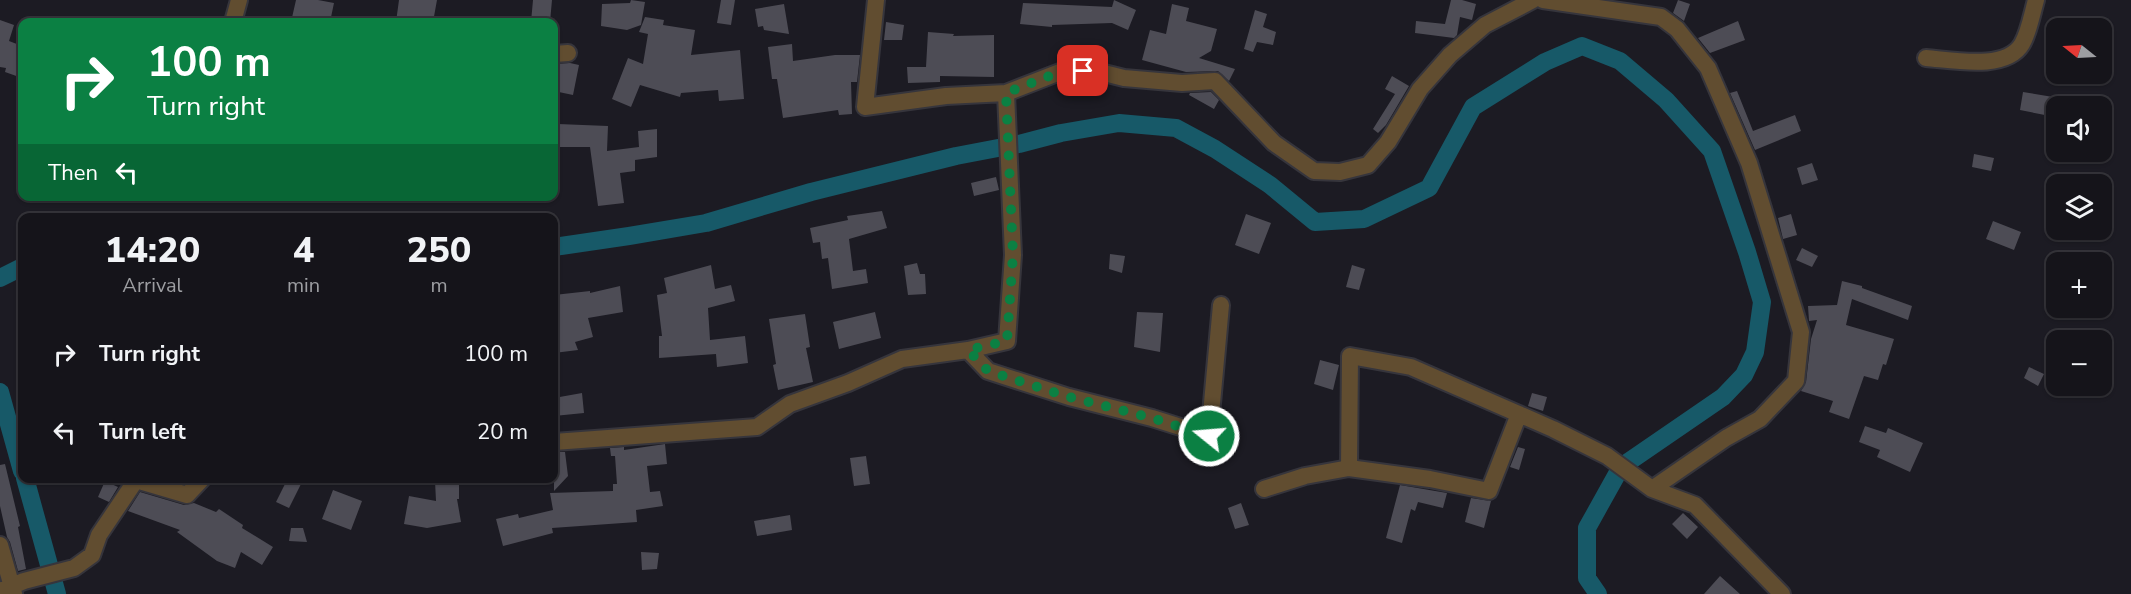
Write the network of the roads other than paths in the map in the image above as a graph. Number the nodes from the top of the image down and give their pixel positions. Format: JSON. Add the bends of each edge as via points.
{"nodes":[{"id":1,"x":239,"y":0,"type":"edge"},
{"id":2,"x":876,"y":0,"type":"edge"},
{"id":3,"x":1533,"y":0,"type":"edge"},
{"id":4,"x":1543,"y":0,"type":"edge"},
{"id":5,"x":2036,"y":0,"type":"edge"},
{"id":6,"x":1573,"y":2,"type":"edge"},
{"id":7,"x":234,"y":18,"type":"edge"},
{"id":8,"x":1926,"y":58,"type":"dead end"},
{"id":9,"x":1006,"y":93,"type":"junction"},
{"id":10,"x":1221,"y":305,"type":"dead end"},
{"id":11,"x":968,"y":350,"type":"junction"},
{"id":12,"x":1519,"y":414,"type":"junction"},
{"id":13,"x":558,"y":442,"type":"edge"},
{"id":14,"x":1349,"y":468,"type":"junction"},
{"id":15,"x":134,"y":483,"type":"edge"},
{"id":16,"x":146,"y":483,"type":"edge"},
{"id":17,"x":198,"y":483,"type":"edge"},
{"id":18,"x":1264,"y":489,"type":"dead end"},
{"id":19,"x":1652,"y":489,"type":"junction"},
{"id":20,"x":0,"y":544,"type":"edge"},
{"id":21,"x":9,"y":590,"type":"edge"},
{"id":22,"x":1782,"y":594,"type":"edge"}],
"edges":[{"from":1,"to":7,"type":"street"},
{"from":2,"to":9,"type":"street","via":[[866,107],[945,96]]},
{"from":3,"to":9,"type":"street","via":[[1485,25],[1450,54],[1420,89],[1388,142],[1368,165],[1340,172],[1314,171],[1274,143],[1215,81],[1182,83],[1065,70]]},
{"from":4,"to":6,"type":"street"},
{"from":5,"to":8,"type":"street","via":[[2022,45],[2007,59],[1985,62]]},
{"from":6,"to":19,"type":"street","via":[[1661,17],[1677,29],[1708,68],[1749,163],[1801,332],[1796,381],[1760,419]]},
{"from":9,"to":11,"type":"street","via":[[1013,255],[1007,341]]},
{"from":10,"to":11,"type":"street","via":[[1209,436],[988,371]]},
{"from":11,"to":13,"type":"street","via":[[902,359],[790,404],[757,427]]},
{"from":12,"to":14,"type":"street","via":[[1489,491]]},
{"from":12,"to":14,"type":"street","via":[[1411,367],[1350,356]]},
{"from":12,"to":19,"type":"street","via":[[1607,456]]},
{"from":14,"to":18,"type":"street"},
{"from":15,"to":21,"type":"street","via":[[99,535],[92,555],[74,568]]},
{"from":16,"to":17,"type":"street","via":[[187,495]]},
{"from":19,"to":22,"type":"street","via":[[1695,505]]},
{"from":20,"to":21,"type":"street"}]}
